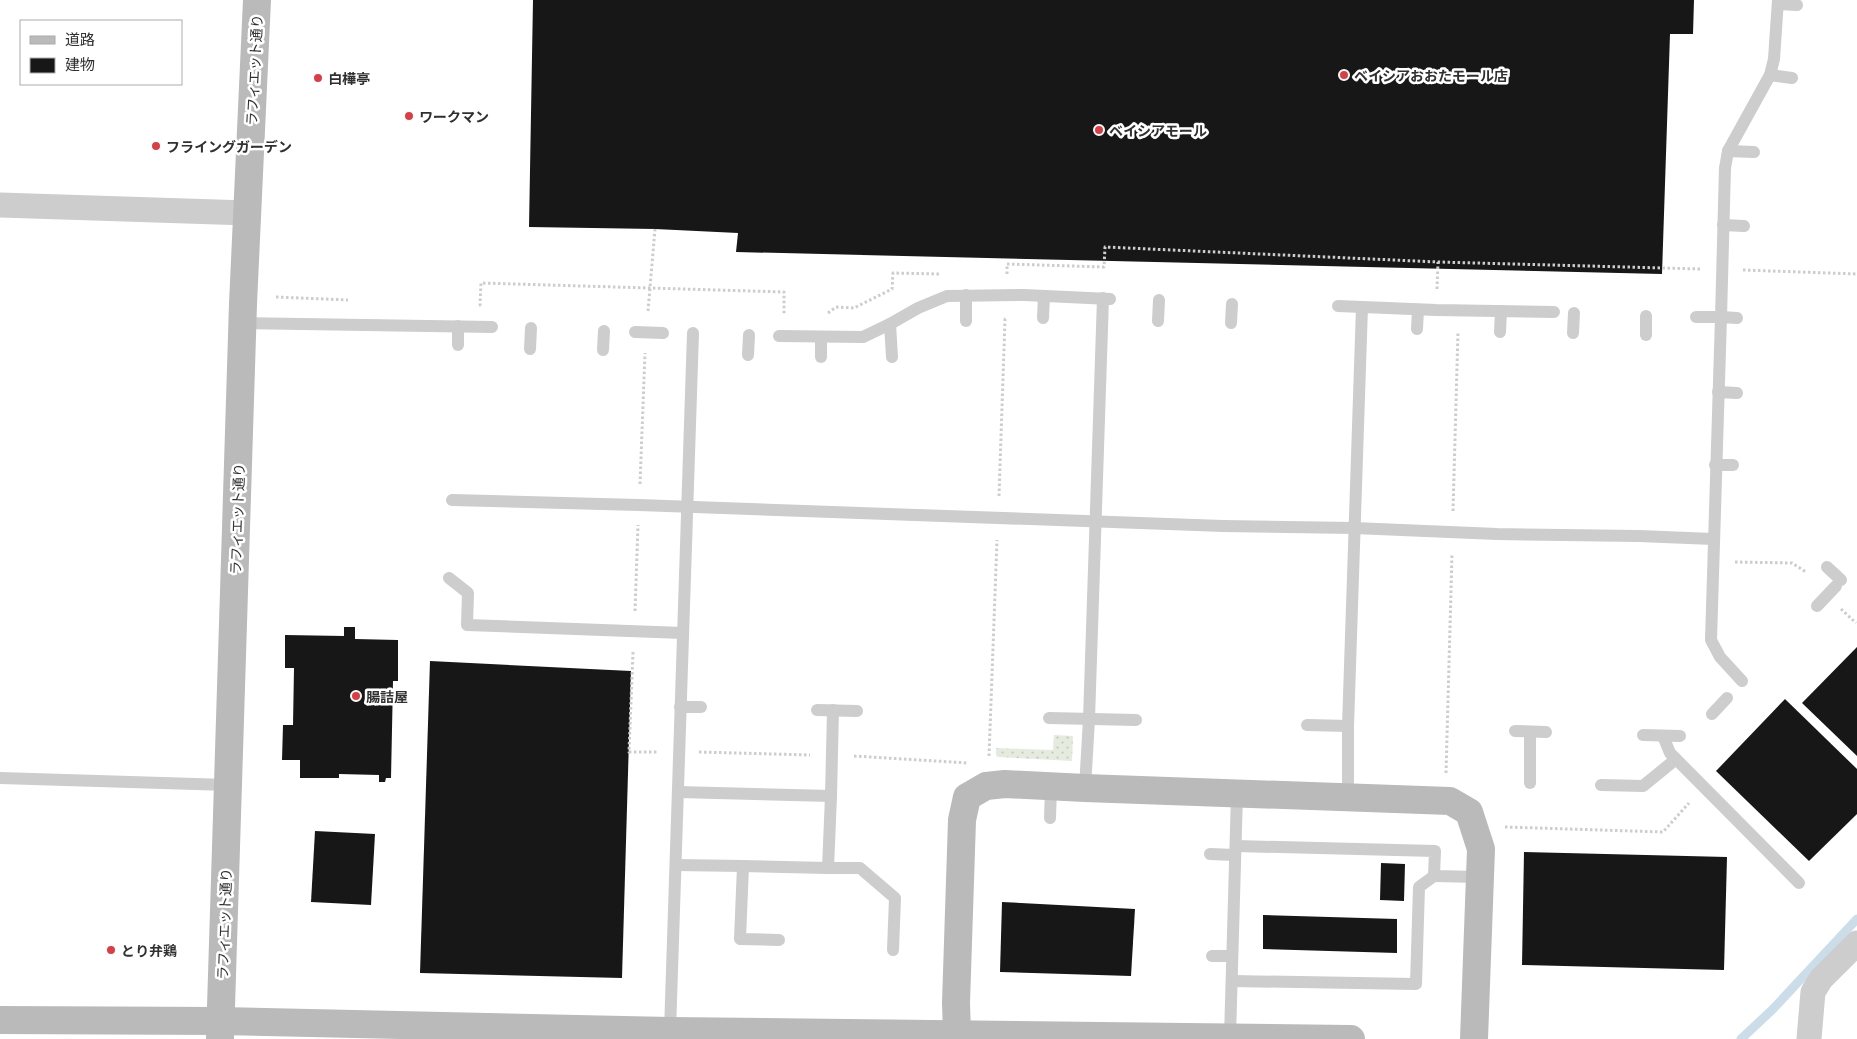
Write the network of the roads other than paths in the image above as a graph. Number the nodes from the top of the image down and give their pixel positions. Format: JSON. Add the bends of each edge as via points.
{"nodes":[{"id":1,"x":257,"y":0,"type":"edge"},
{"id":2,"x":1778,"y":2,"type":"edge"},
{"id":3,"x":1797,"y":5,"type":"dead end"},
{"id":4,"x":1770,"y":76,"type":"junction"},
{"id":5,"x":1792,"y":78,"type":"dead end"},
{"id":6,"x":1728,"y":151,"type":"junction"},
{"id":7,"x":1754,"y":152,"type":"dead end"},
{"id":8,"x":0,"y":205,"type":"edge"},
{"id":9,"x":248,"y":214,"type":"junction"},
{"id":10,"x":1723,"y":225,"type":"junction"},
{"id":11,"x":1744,"y":226,"type":"dead end"},
{"id":12,"x":966,"y":295,"type":"junction"},
{"id":13,"x":1044,"y":296,"type":"junction"},
{"id":14,"x":1158,"y":300,"type":"dead end"},
{"id":15,"x":1232,"y":304,"type":"dead end"},
{"id":16,"x":1338,"y":306,"type":"dead end"},
{"id":17,"x":1362,"y":307,"type":"junction"},
{"id":18,"x":1418,"y":310,"type":"junction"},
{"id":19,"x":1501,"y":311,"type":"junction"},
{"id":20,"x":1554,"y":312,"type":"dead end"},
{"id":21,"x":1574,"y":313,"type":"dead end"},
{"id":22,"x":1646,"y":316,"type":"dead end"},
{"id":23,"x":1696,"y":317,"type":"dead end"},
{"id":24,"x":1043,"y":318,"type":"dead end"},
{"id":25,"x":1720,"y":318,"type":"junction"},
{"id":26,"x":1737,"y":318,"type":"dead end"},
{"id":27,"x":966,"y":321,"type":"dead end"},
{"id":28,"x":1158,"y":321,"type":"dead end"},
{"id":29,"x":243,"y":323,"type":"junction"},
{"id":30,"x":1231,"y":323,"type":"dead end"},
{"id":31,"x":890,"y":324,"type":"junction"},
{"id":32,"x":458,"y":326,"type":"junction"},
{"id":33,"x":492,"y":327,"type":"dead end"},
{"id":34,"x":531,"y":328,"type":"dead end"},
{"id":35,"x":1417,"y":329,"type":"dead end"},
{"id":36,"x":604,"y":331,"type":"dead end"},
{"id":37,"x":635,"y":332,"type":"dead end"},
{"id":38,"x":1500,"y":332,"type":"dead end"},
{"id":39,"x":663,"y":333,"type":"dead end"},
{"id":40,"x":693,"y":333,"type":"dead end"},
{"id":41,"x":1573,"y":333,"type":"dead end"},
{"id":42,"x":749,"y":335,"type":"dead end"},
{"id":43,"x":1646,"y":335,"type":"dead end"},
{"id":44,"x":779,"y":336,"type":"dead end"},
{"id":45,"x":821,"y":338,"type":"junction"},
{"id":46,"x":458,"y":345,"type":"dead end"},
{"id":47,"x":530,"y":349,"type":"dead end"},
{"id":48,"x":603,"y":350,"type":"dead end"},
{"id":49,"x":748,"y":356,"type":"dead end"},
{"id":50,"x":821,"y":357,"type":"dead end"},
{"id":51,"x":892,"y":357,"type":"dead end"},
{"id":52,"x":1718,"y":392,"type":"junction"},
{"id":53,"x":1737,"y":393,"type":"dead end"},
{"id":54,"x":1715,"y":465,"type":"junction"},
{"id":55,"x":1733,"y":465,"type":"dead end"},
{"id":56,"x":452,"y":500,"type":"dead end"},
{"id":57,"x":687,"y":507,"type":"junction"},
{"id":58,"x":1095,"y":521,"type":"junction"},
{"id":59,"x":1354,"y":528,"type":"junction"},
{"id":60,"x":1713,"y":539,"type":"junction"},
{"id":61,"x":1827,"y":566,"type":"dead end"},
{"id":62,"x":450,"y":578,"type":"dead end"},
{"id":63,"x":1817,"y":606,"type":"dead end"},
{"id":64,"x":683,"y":633,"type":"junction"},
{"id":65,"x":1742,"y":681,"type":"dead end"},
{"id":66,"x":1727,"y":698,"type":"dead end"},
{"id":67,"x":680,"y":707,"type":"junction"},
{"id":68,"x":701,"y":708,"type":"dead end"},
{"id":69,"x":817,"y":710,"type":"dead end"},
{"id":70,"x":833,"y":710,"type":"junction"},
{"id":71,"x":857,"y":711,"type":"dead end"},
{"id":72,"x":1712,"y":714,"type":"dead end"},
{"id":73,"x":1049,"y":718,"type":"dead end"},
{"id":74,"x":1089,"y":719,"type":"junction"},
{"id":75,"x":1136,"y":720,"type":"dead end"},
{"id":76,"x":1307,"y":725,"type":"dead end"},
{"id":77,"x":1348,"y":726,"type":"junction"},
{"id":78,"x":1515,"y":731,"type":"dead end"},
{"id":79,"x":1530,"y":732,"type":"junction"},
{"id":80,"x":1546,"y":732,"type":"dead end"},
{"id":81,"x":1643,"y":735,"type":"dead end"},
{"id":82,"x":1664,"y":736,"type":"junction"},
{"id":83,"x":1680,"y":736,"type":"dead end"},
{"id":84,"x":1676,"y":759,"type":"junction"},
{"id":85,"x":0,"y":778,"type":"edge"},
{"id":86,"x":1530,"y":783,"type":"dead end"},
{"id":87,"x":228,"y":785,"type":"junction"},
{"id":88,"x":1601,"y":785,"type":"dead end"},
{"id":89,"x":1051,"y":787,"type":"junction"},
{"id":90,"x":1085,"y":788,"type":"junction"},
{"id":91,"x":678,"y":792,"type":"junction"},
{"id":92,"x":1237,"y":794,"type":"junction"},
{"id":93,"x":831,"y":796,"type":"junction"},
{"id":94,"x":1348,"y":798,"type":"junction"},
{"id":95,"x":1050,"y":818,"type":"dead end"},
{"id":96,"x":1236,"y":850,"type":"junction"},
{"id":97,"x":1210,"y":854,"type":"dead end"},
{"id":98,"x":676,"y":866,"type":"junction"},
{"id":99,"x":743,"y":866,"type":"junction"},
{"id":100,"x":828,"y":868,"type":"junction"},
{"id":101,"x":1434,"y":876,"type":"junction"},
{"id":102,"x":1480,"y":877,"type":"junction"},
{"id":103,"x":1799,"y":883,"type":"dead end"},
{"id":104,"x":779,"y":940,"type":"dead end"},
{"id":105,"x":1857,"y":943,"type":"edge"},
{"id":106,"x":893,"y":950,"type":"dead end"},
{"id":107,"x":1212,"y":956,"type":"dead end"},
{"id":108,"x":1232,"y":956,"type":"junction"},
{"id":109,"x":1232,"y":981,"type":"junction"},
{"id":110,"x":0,"y":1020,"type":"edge"},
{"id":111,"x":220,"y":1030,"type":"edge"},
{"id":112,"x":670,"y":1031,"type":"junction"},
{"id":113,"x":958,"y":1036,"type":"edge"},
{"id":114,"x":1230,"y":1037,"type":"junction"},
{"id":115,"x":1351,"y":1039,"type":"edge"},
{"id":116,"x":1474,"y":1039,"type":"edge"},
{"id":117,"x":1809,"y":1039,"type":"edge"}],
"edges":[{"from":1,"to":9,"type":"street","name":"ラフィエット通り"},
{"from":2,"to":3,"type":"lane"},
{"from":2,"to":4,"type":"lane"},
{"from":4,"to":5,"type":"lane"},
{"from":4,"to":6,"type":"lane"},
{"from":6,"to":7,"type":"lane"},
{"from":6,"to":10,"type":"lane"},
{"from":8,"to":9,"type":"street"},
{"from":9,"to":29,"type":"street","name":"ラフィエット通り"},
{"from":10,"to":11,"type":"lane"},
{"from":10,"to":25,"type":"lane"},
{"from":12,"to":13,"type":"lane"},
{"from":12,"to":27,"type":"lane"},
{"from":12,"to":31,"type":"lane","via":[[946,296]]},
{"from":13,"to":24,"type":"lane"},
{"from":13,"to":58,"type":"lane","via":[[1107,298]]},
{"from":14,"to":28,"type":"lane"},
{"from":15,"to":30,"type":"lane"},
{"from":16,"to":17,"type":"lane"},
{"from":17,"to":18,"type":"lane"},
{"from":17,"to":59,"type":"lane"},
{"from":18,"to":19,"type":"lane"},
{"from":18,"to":35,"type":"lane"},
{"from":19,"to":20,"type":"lane"},
{"from":19,"to":38,"type":"lane"},
{"from":21,"to":41,"type":"lane"},
{"from":22,"to":43,"type":"lane"},
{"from":23,"to":25,"type":"lane"},
{"from":25,"to":26,"type":"lane"},
{"from":25,"to":52,"type":"lane"},
{"from":29,"to":32,"type":"lane"},
{"from":29,"to":87,"type":"street","name":"ラフィエット通り"},
{"from":31,"to":45,"type":"lane","via":[[863,337]]},
{"from":31,"to":51,"type":"lane"},
{"from":32,"to":33,"type":"lane"},
{"from":32,"to":46,"type":"lane"},
{"from":34,"to":47,"type":"lane"},
{"from":36,"to":48,"type":"lane"},
{"from":37,"to":39,"type":"lane"},
{"from":40,"to":57,"type":"lane"},
{"from":42,"to":49,"type":"lane"},
{"from":44,"to":45,"type":"lane"},
{"from":45,"to":50,"type":"lane"},
{"from":52,"to":53,"type":"lane"},
{"from":52,"to":54,"type":"lane"},
{"from":54,"to":55,"type":"lane"},
{"from":54,"to":60,"type":"lane"},
{"from":56,"to":57,"type":"lane"},
{"from":57,"to":58,"type":"lane"},
{"from":57,"to":64,"type":"lane"},
{"from":58,"to":59,"type":"lane"},
{"from":58,"to":74,"type":"lane"},
{"from":59,"to":60,"type":"lane"},
{"from":59,"to":77,"type":"lane"},
{"from":60,"to":65,"type":"lane","via":[[1711,640],[1720,657]]},
{"from":61,"to":63,"type":"lane","via":[[1839,583]]},
{"from":62,"to":64,"type":"lane","via":[[468,594],[467,625]]},
{"from":64,"to":67,"type":"lane"},
{"from":66,"to":72,"type":"lane"},
{"from":67,"to":68,"type":"lane"},
{"from":67,"to":91,"type":"lane"},
{"from":69,"to":70,"type":"lane"},
{"from":70,"to":71,"type":"lane"},
{"from":70,"to":93,"type":"lane"},
{"from":73,"to":74,"type":"lane"},
{"from":74,"to":75,"type":"lane"},
{"from":74,"to":90,"type":"lane"},
{"from":76,"to":77,"type":"lane"},
{"from":77,"to":94,"type":"lane"},
{"from":78,"to":79,"type":"lane"},
{"from":79,"to":80,"type":"lane"},
{"from":79,"to":86,"type":"lane"},
{"from":81,"to":82,"type":"lane"},
{"from":82,"to":83,"type":"lane"},
{"from":82,"to":84,"type":"lane","via":[[1670,753]]},
{"from":84,"to":88,"type":"lane","via":[[1643,786]]},
{"from":84,"to":103,"type":"lane"},
{"from":85,"to":87,"type":"lane"},
{"from":87,"to":111,"type":"street","name":"ラフィエット通り"},
{"from":89,"to":90,"type":"street"},
{"from":89,"to":95,"type":"lane"},
{"from":89,"to":113,"type":"street","via":[[986,786],[967,797],[962,820],[956,1003]]},
{"from":90,"to":92,"type":"street"},
{"from":91,"to":93,"type":"lane"},
{"from":91,"to":98,"type":"lane"},
{"from":92,"to":94,"type":"street"},
{"from":92,"to":96,"type":"lane"},
{"from":93,"to":100,"type":"lane"},
{"from":94,"to":102,"type":"street","via":[[1450,801],[1469,812],[1481,850]]},
{"from":96,"to":97,"type":"lane"},
{"from":96,"to":101,"type":"lane","via":[[1435,851]]},
{"from":96,"to":108,"type":"lane"},
{"from":98,"to":99,"type":"lane"},
{"from":98,"to":112,"type":"lane"},
{"from":99,"to":100,"type":"lane"},
{"from":99,"to":104,"type":"lane","via":[[740,939]]},
{"from":100,"to":106,"type":"lane","via":[[860,868],[894,898]]},
{"from":101,"to":102,"type":"lane"},
{"from":101,"to":109,"type":"lane","via":[[1419,887],[1416,984]]},
{"from":102,"to":116,"type":"street"},
{"from":105,"to":117,"type":"street","via":[[1821,979],[1813,992]]},
{"from":107,"to":108,"type":"lane"},
{"from":108,"to":109,"type":"lane"},
{"from":109,"to":114,"type":"lane"},
{"from":110,"to":111,"type":"street"},
{"from":111,"to":112,"type":"street"},
{"from":112,"to":113,"type":"street"},
{"from":113,"to":114,"type":"street"},
{"from":114,"to":115,"type":"street"}]}
